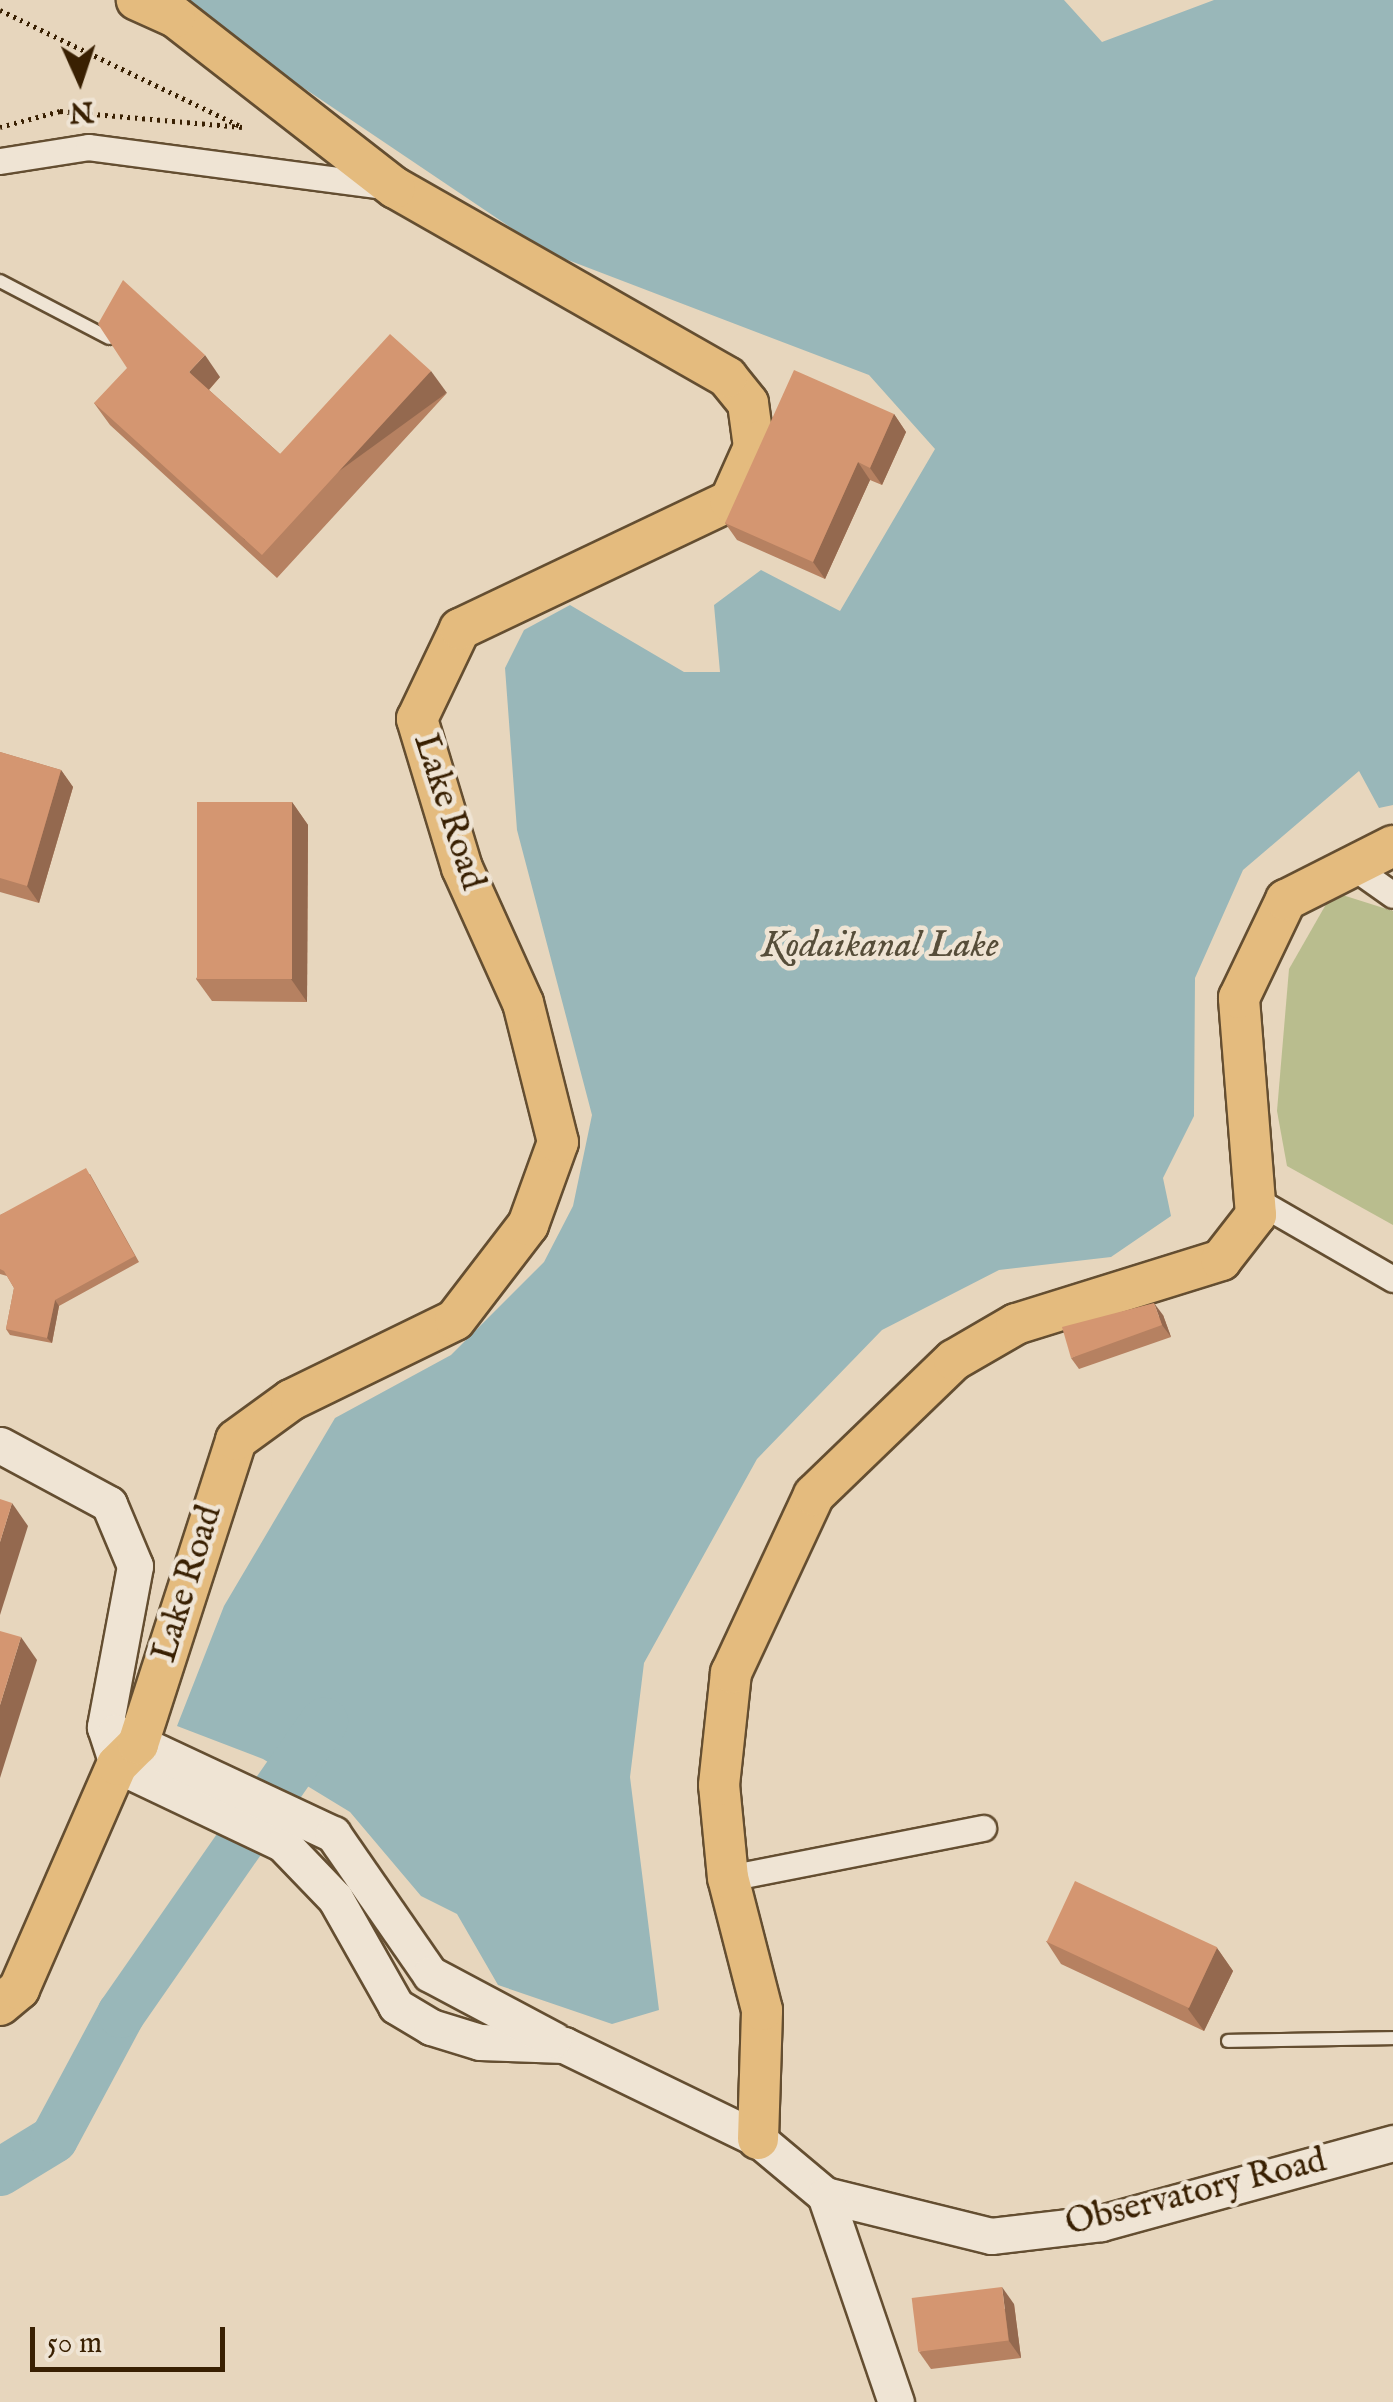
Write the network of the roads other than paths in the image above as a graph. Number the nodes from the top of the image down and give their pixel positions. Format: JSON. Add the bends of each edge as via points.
{"nodes":[{"id":1,"x":138,"y":0,"type":"edge"},
{"id":2,"x":0,"y":161,"type":"edge"},
{"id":3,"x":395,"y":188,"type":"junction"},
{"id":4,"x":0,"y":280,"type":"edge"},
{"id":5,"x":109,"y":338,"type":"edge"},
{"id":6,"x":1393,"y":846,"type":"edge"},
{"id":7,"x":1352,"y":866,"type":"junction"},
{"id":8,"x":1393,"y":895,"type":"edge"},
{"id":9,"x":1256,"y":1200,"type":"junction"},
{"id":10,"x":1393,"y":1279,"type":"edge"},
{"id":11,"x":0,"y":1444,"type":"edge"},
{"id":12,"x":120,"y":1745,"type":"junction"},
{"id":13,"x":983,"y":1828,"type":"dead end"},
{"id":14,"x":728,"y":1878,"type":"junction"},
{"id":15,"x":0,"y":2005,"type":"edge"},
{"id":16,"x":1393,"y":2038,"type":"edge"},
{"id":17,"x":1228,"y":2040,"type":"dead end"},
{"id":18,"x":758,"y":2140,"type":"junction"},
{"id":19,"x":1393,"y":2143,"type":"edge"},
{"id":20,"x":826,"y":2195,"type":"junction"},
{"id":21,"x":896,"y":2402,"type":"edge"}],
"edges":[{"from":1,"to":3,"type":"main road","name":"Lake Road","via":[[174,17]]},
{"from":2,"to":3,"type":"street","via":[[88,147]]},
{"from":3,"to":12,"type":"main road","name":"Lake Road","via":[[727,378],[753,418],[751,466],[730,501],[460,628],[417,719],[462,868],[523,1003],[558,1142],[528,1225],[455,1320],[292,1400],[236,1440]]},
{"from":4,"to":5,"type":"lane"},
{"from":6,"to":7,"type":"main road"},
{"from":7,"to":8,"type":"street"},
{"from":7,"to":9,"type":"main road","via":[[1286,900],[1239,998]]},
{"from":9,"to":10,"type":"street"},
{"from":9,"to":14,"type":"main road","via":[[1256,1215],[1221,1260],[1016,1324],[954,1360],[814,1495],[731,1673],[719,1785]]},
{"from":11,"to":12,"type":"main road","via":[[109,1504],[135,1566]]},
{"from":12,"to":15,"type":"main road","name":"Lake Road","via":[[19,1990]]},
{"from":12,"to":18,"type":"main road","name":"Observatory Road","via":[[291,1829],[396,2006],[480,2042],[564,2045]]},
{"from":13,"to":14,"type":"street"},
{"from":14,"to":18,"type":"main road","via":[[762,2010]]},
{"from":16,"to":17,"type":"lane"},
{"from":18,"to":20,"type":"main road","name":"Observatory Road"},
{"from":19,"to":20,"type":"main road","name":"Observatory Road","via":[[1101,2224],[990,2236]]},
{"from":20,"to":21,"type":"main road"}]}
